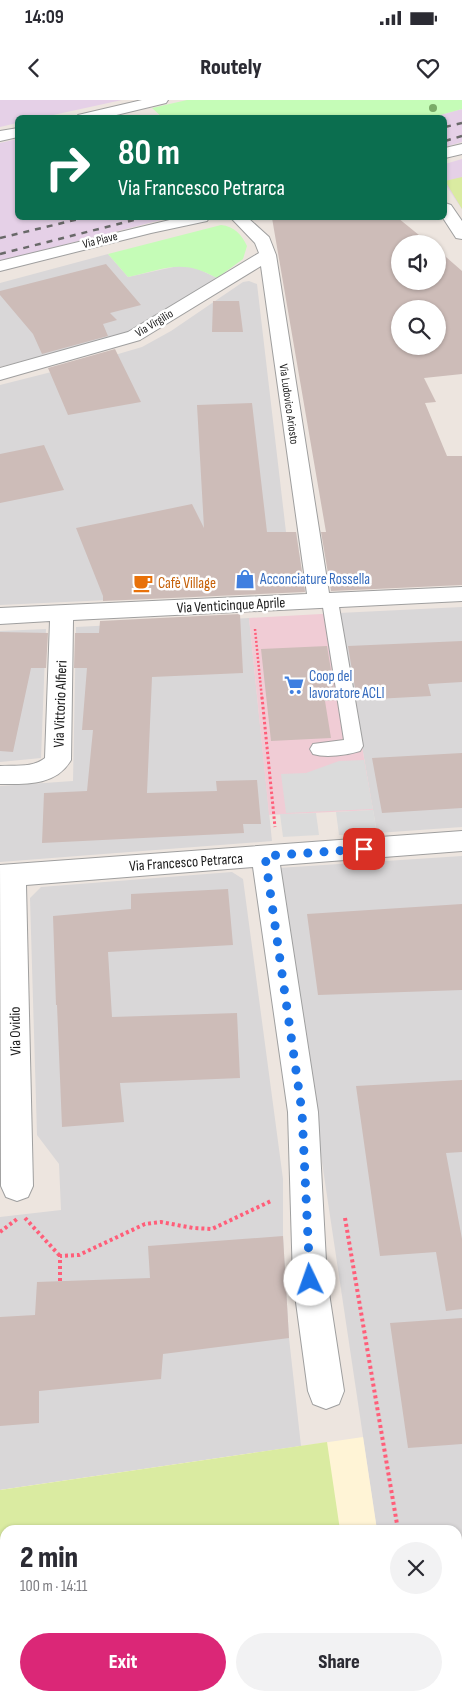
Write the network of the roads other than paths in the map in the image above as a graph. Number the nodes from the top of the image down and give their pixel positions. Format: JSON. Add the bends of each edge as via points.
{"nodes":[{"id":1,"x":161,"y":100,"type":"edge"},
{"id":2,"x":97,"y":115,"type":"edge"},
{"id":3,"x":15,"y":133,"type":"edge"},
{"id":4,"x":0,"y":136,"type":"edge"},
{"id":5,"x":462,"y":149,"type":"edge"},
{"id":6,"x":447,"y":153,"type":"edge"},
{"id":7,"x":447,"y":211,"type":"edge"},
{"id":8,"x":191,"y":220,"type":"edge"},
{"id":9,"x":241,"y":220,"type":"edge"},
{"id":10,"x":462,"y":234,"type":"edge"},
{"id":11,"x":268,"y":255,"type":"junction"},
{"id":12,"x":0,"y":266,"type":"edge"},
{"id":13,"x":0,"y":374,"type":"edge"},
{"id":14,"x":462,"y":594,"type":"edge"},
{"id":15,"x":324,"y":601,"type":"junction"},
{"id":16,"x":62,"y":613,"type":"junction"},
{"id":17,"x":0,"y":616,"type":"edge"},
{"id":18,"x":319,"y":748,"type":"dead end"},
{"id":19,"x":0,"y":775,"type":"edge"},
{"id":20,"x":462,"y":841,"type":"edge"},
{"id":21,"x":272,"y":856,"type":"junction"},
{"id":22,"x":6,"y":875,"type":"edge"},
{"id":23,"x":18,"y":1186,"type":"dead end"},
{"id":24,"x":326,"y":1391,"type":"dead end"}],
"edges":[{"from":1,"to":2,"type":"street"},
{"from":3,"to":4,"type":"street"},
{"from":5,"to":6,"type":"street"},
{"from":7,"to":10,"type":"street"},
{"from":8,"to":12,"type":"street","name":"Via Piave"},
{"from":9,"to":11,"type":"street","name":"Via Ludovico Ariosto","via":[[263,242]]},
{"from":11,"to":13,"type":"street","name":"Via Virgilio","via":[[134,336]]},
{"from":11,"to":15,"type":"street","name":"Via Ludovico Ariosto"},
{"from":14,"to":15,"type":"street","name":"Via Venticinque Aprile"},
{"from":15,"to":16,"type":"street","name":"Via Venticinque Aprile"},
{"from":15,"to":18,"type":"lane","via":[[354,746]]},
{"from":16,"to":17,"type":"street","name":"Via Venticinque Aprile"},
{"from":16,"to":19,"type":"street","name":"Via Vittorio Alfieri","via":[[58,760],[54,768],[44,772]]},
{"from":20,"to":21,"type":"street","name":"Via Francesco Petrarca"},
{"from":21,"to":22,"type":"street","name":"Via Francesco Petrarca"},
{"from":21,"to":24,"type":"street","via":[[302,1112],[310,1280]]},
{"from":22,"to":23,"type":"street","name":"Via Ovidio"}]}
